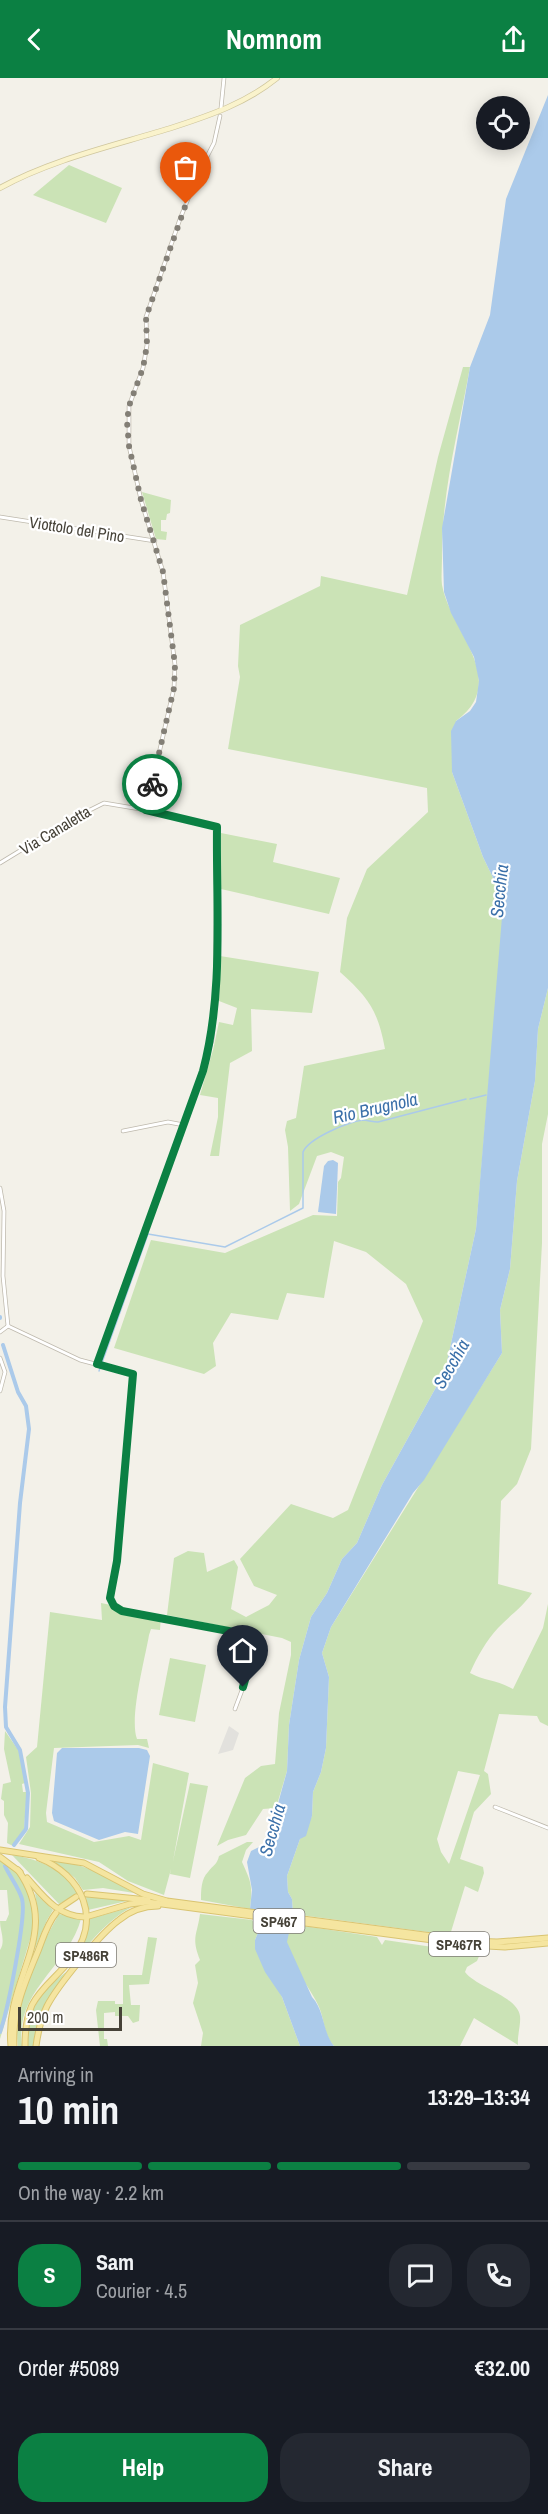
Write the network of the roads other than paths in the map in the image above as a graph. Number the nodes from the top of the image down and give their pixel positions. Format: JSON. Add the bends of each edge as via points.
{"nodes":[{"id":1,"x":224,"y":78,"type":"edge"},
{"id":2,"x":277,"y":78,"type":"edge"},
{"id":3,"x":221,"y":108,"type":"dead end"},
{"id":4,"x":220,"y":116,"type":"dead end"},
{"id":5,"x":0,"y":188,"type":"edge"},
{"id":6,"x":0,"y":516,"type":"edge"},
{"id":7,"x":155,"y":541,"type":"junction"},
{"id":8,"x":146,"y":810,"type":"junction"},
{"id":9,"x":0,"y":863,"type":"edge"},
{"id":10,"x":184,"y":1125,"type":"junction"},
{"id":11,"x":123,"y":1131,"type":"dead end"},
{"id":12,"x":0,"y":1188,"type":"edge"},
{"id":13,"x":8,"y":1326,"type":"junction"},
{"id":14,"x":0,"y":1332,"type":"edge"},
{"id":15,"x":0,"y":1358,"type":"edge"},
{"id":16,"x":99,"y":1365,"type":"junction"},
{"id":17,"x":0,"y":1391,"type":"edge"},
{"id":18,"x":235,"y":1709,"type":"dead end"},
{"id":19,"x":495,"y":1807,"type":"dead end"},
{"id":20,"x":548,"y":1828,"type":"edge"},
{"id":21,"x":0,"y":1850,"type":"edge"},
{"id":22,"x":31,"y":1855,"type":"junction"},
{"id":23,"x":0,"y":1857,"type":"edge"},
{"id":24,"x":18,"y":1870,"type":"junction"},
{"id":25,"x":87,"y":1894,"type":"dead end"},
{"id":26,"x":76,"y":1897,"type":"dead end"},
{"id":27,"x":167,"y":1901,"type":"junction"},
{"id":28,"x":175,"y":1904,"type":"junction"},
{"id":29,"x":61,"y":1907,"type":"dead end"},
{"id":30,"x":56,"y":1912,"type":"dead end"},
{"id":31,"x":385,"y":1932,"type":"junction"},
{"id":32,"x":548,"y":1939,"type":"edge"},
{"id":33,"x":12,"y":2046,"type":"edge"},
{"id":34,"x":25,"y":2046,"type":"edge"},
{"id":35,"x":36,"y":2046,"type":"edge"}],
"edges":[{"from":1,"to":3,"type":"street"},
{"from":2,"to":5,"type":"main road","via":[[218,113],[39,170]]},
{"from":4,"to":7,"type":"street","via":[[216,140],[180,219],[146,317],[143,368],[129,406],[129,446]]},
{"from":6,"to":7,"type":"street","name":"Viottolo del Pino"},
{"from":7,"to":8,"type":"street","via":[[164,579],[175,675]]},
{"from":8,"to":9,"type":"street","name":"Via Canaletta","via":[[112,804],[94,806]]},
{"from":8,"to":10,"type":"street","name":"Via Canaletta","via":[[217,827],[212,1040]]},
{"from":10,"to":11,"type":"street","via":[[168,1122]]},
{"from":10,"to":16,"type":"street"},
{"from":12,"to":13,"type":"street"},
{"from":13,"to":14,"type":"street"},
{"from":13,"to":16,"type":"street","via":[[74,1358]]},
{"from":15,"to":17,"type":"street","via":[[4,1372]]},
{"from":16,"to":18,"type":"street","via":[[133,1374],[111,1601],[122,1611],[252,1637],[254,1648]]},
{"from":19,"to":20,"type":"street"},
{"from":21,"to":22,"type":"main road","number":"SP467"},
{"from":22,"to":27,"type":"main road","number":"SP467","via":[[84,1863],[143,1894]]},
{"from":22,"to":34,"type":"main road","number":"SP486R","via":[[61,1869],[74,1883],[83,1898],[87,1920],[80,1947],[32,2005]]},
{"from":23,"to":24,"type":"main road"},
{"from":24,"to":28,"type":"main road","via":[[67,1914],[86,1917],[135,1903]]},
{"from":24,"to":33,"type":"main road","number":"SP486R","via":[[31,1891],[37,1919],[33,1943],[12,2002]]},
{"from":25,"to":27,"type":"main road"},
{"from":26,"to":29,"type":"main road"},
{"from":27,"to":28,"type":"main road","number":"SP467"},
{"from":28,"to":31,"type":"main road","number":"SP467"},
{"from":28,"to":35,"type":"main road","number":"SP486R","via":[[140,1908],[111,1927],[47,2006]]},
{"from":30,"to":33,"type":"main road","number":"SP486R","via":[[17,2004]]},
{"from":31,"to":32,"type":"main road","number":"SP467R","via":[[470,1941]]},
{"from":31,"to":32,"type":"main road","number":"SP467R","via":[[483,1946],[514,1946]]}]}
